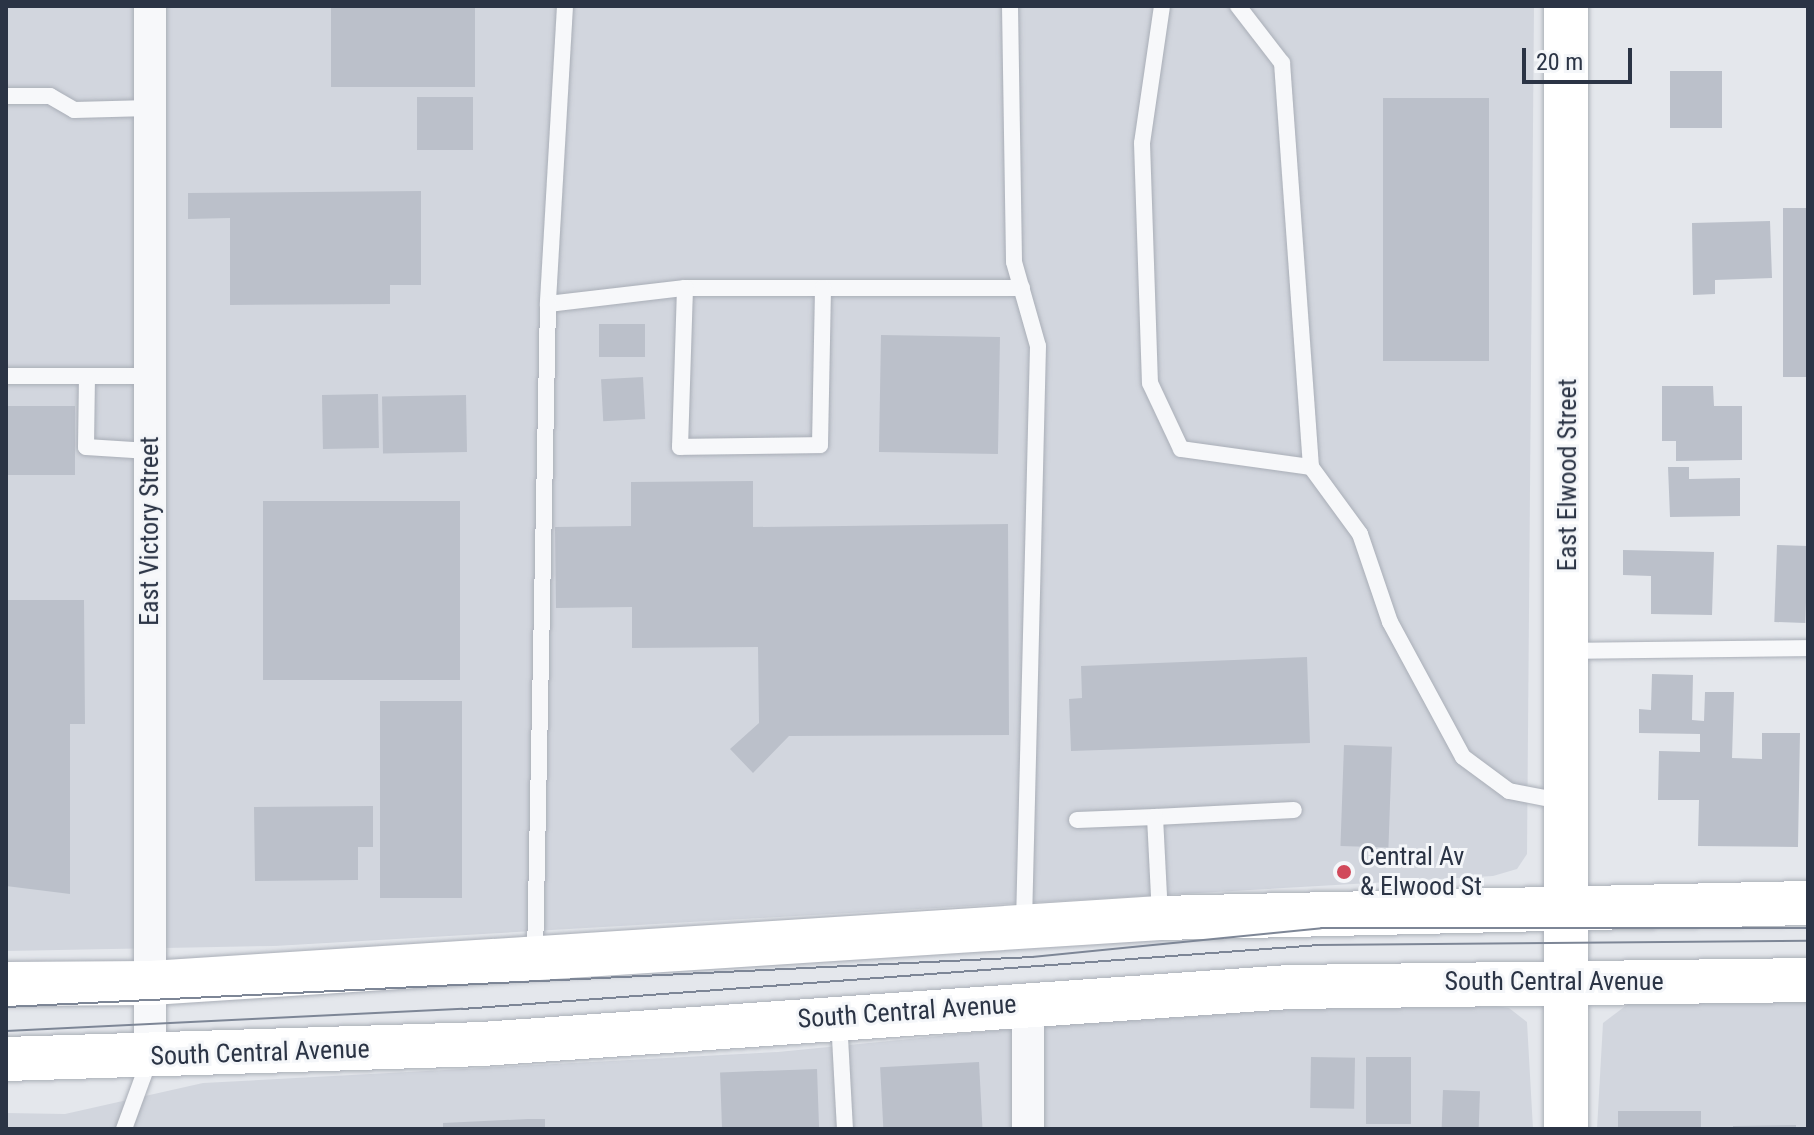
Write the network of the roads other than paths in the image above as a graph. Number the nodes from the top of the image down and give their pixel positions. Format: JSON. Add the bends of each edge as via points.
{"nodes":[{"id":1,"x":150,"y":6,"type":"edge"},
{"id":2,"x":565,"y":6,"type":"edge"},
{"id":3,"x":1010,"y":6,"type":"edge"},
{"id":4,"x":1162,"y":6,"type":"edge"},
{"id":5,"x":1238,"y":6,"type":"edge"},
{"id":6,"x":1566,"y":6,"type":"edge"},
{"id":7,"x":6,"y":96,"type":"edge"},
{"id":8,"x":150,"y":108,"type":"junction"},
{"id":9,"x":685,"y":288,"type":"junction"},
{"id":10,"x":823,"y":288,"type":"junction"},
{"id":11,"x":1022,"y":288,"type":"junction"},
{"id":12,"x":548,"y":304,"type":"junction"},
{"id":13,"x":6,"y":376,"type":"edge"},
{"id":14,"x":87,"y":376,"type":"junction"},
{"id":15,"x":150,"y":376,"type":"junction"},
{"id":16,"x":149,"y":451,"type":"junction"},
{"id":17,"x":1311,"y":467,"type":"junction"},
{"id":18,"x":1808,"y":648,"type":"edge"},
{"id":19,"x":1568,"y":651,"type":"junction"},
{"id":20,"x":1570,"y":803,"type":"junction"},
{"id":21,"x":1294,"y":810,"type":"dead end"},
{"id":22,"x":1155,"y":817,"type":"junction"},
{"id":23,"x":1077,"y":820,"type":"dead end"},
{"id":24,"x":1808,"y":903,"type":"edge"},
{"id":25,"x":1160,"y":918,"type":"junction"},
{"id":26,"x":1024,"y":926,"type":"junction"},
{"id":27,"x":1569,"y":944,"type":"junction"},
{"id":28,"x":535,"y":957,"type":"junction"},
{"id":29,"x":1808,"y":980,"type":"edge"},
{"id":30,"x":151,"y":983,"type":"junction"},
{"id":31,"x":6,"y":984,"type":"edge"},
{"id":32,"x":1028,"y":1002,"type":"junction"},
{"id":33,"x":839,"y":1017,"type":"junction"},
{"id":34,"x":150,"y":1056,"type":"junction"},
{"id":35,"x":6,"y":1059,"type":"edge"},
{"id":36,"x":124,"y":1129,"type":"edge"},
{"id":37,"x":845,"y":1129,"type":"edge"},
{"id":38,"x":1028,"y":1129,"type":"edge"},
{"id":39,"x":1566,"y":1129,"type":"edge"}],
"edges":[{"from":1,"to":8,"type":"street","name":"East Victory Street"},
{"from":2,"to":12,"type":"lane"},
{"from":3,"to":11,"type":"lane","via":[[1014,262]]},
{"from":4,"to":17,"type":"lane","via":[[1142,143],[1150,383],[1181,449]]},
{"from":5,"to":17,"type":"lane","via":[[1282,63]]},
{"from":6,"to":19,"type":"main road","name":"East Elwood Street"},
{"from":7,"to":8,"type":"lane","via":[[50,96],[74,110]]},
{"from":8,"to":15,"type":"street","name":"East Victory Street"},
{"from":9,"to":10,"type":"lane"},
{"from":9,"to":10,"type":"lane","via":[[680,447],[820,445]]},
{"from":9,"to":12,"type":"lane"},
{"from":10,"to":11,"type":"lane"},
{"from":11,"to":26,"type":"lane","via":[[1038,346]]},
{"from":12,"to":28,"type":"lane"},
{"from":13,"to":14,"type":"lane"},
{"from":14,"to":15,"type":"lane"},
{"from":14,"to":16,"type":"lane","via":[[86,447]]},
{"from":15,"to":16,"type":"street","name":"East Victory Street"},
{"from":16,"to":30,"type":"street","name":"East Victory Street"},
{"from":17,"to":20,"type":"lane","via":[[1360,534],[1390,622],[1463,757],[1509,791]]},
{"from":18,"to":19,"type":"lane"},
{"from":19,"to":20,"type":"main road","name":"East Elwood Street"},
{"from":20,"to":27,"type":"main road","name":"East Elwood Street"},
{"from":21,"to":22,"type":"lane"},
{"from":22,"to":23,"type":"lane"},
{"from":22,"to":25,"type":"lane"},
{"from":24,"to":27,"type":"main road","name":"South Central Avenue"},
{"from":25,"to":26,"type":"main road","name":"South Central Avenue"},
{"from":25,"to":27,"type":"main road","name":"South Central Avenue"},
{"from":26,"to":28,"type":"main road","name":"South Central Avenue"},
{"from":27,"to":29,"type":"main road","name":"South Central Avenue"},
{"from":27,"to":32,"type":"main road","name":"South Central Avenue"},
{"from":27,"to":39,"type":"main road","name":"East Elwood Street"},
{"from":28,"to":30,"type":"main road","name":"South Central Avenue"},
{"from":30,"to":31,"type":"main road","name":"South Central Avenue"},
{"from":30,"to":34,"type":"street","name":"East Victory Street"},
{"from":32,"to":33,"type":"main road","name":"South Central Avenue"},
{"from":32,"to":38,"type":"street"},
{"from":33,"to":34,"type":"main road","name":"South Central Avenue","via":[[482,1044]]},
{"from":33,"to":37,"type":"lane"},
{"from":34,"to":35,"type":"main road","name":"South Central Avenue"},
{"from":34,"to":36,"type":"lane"}]}
